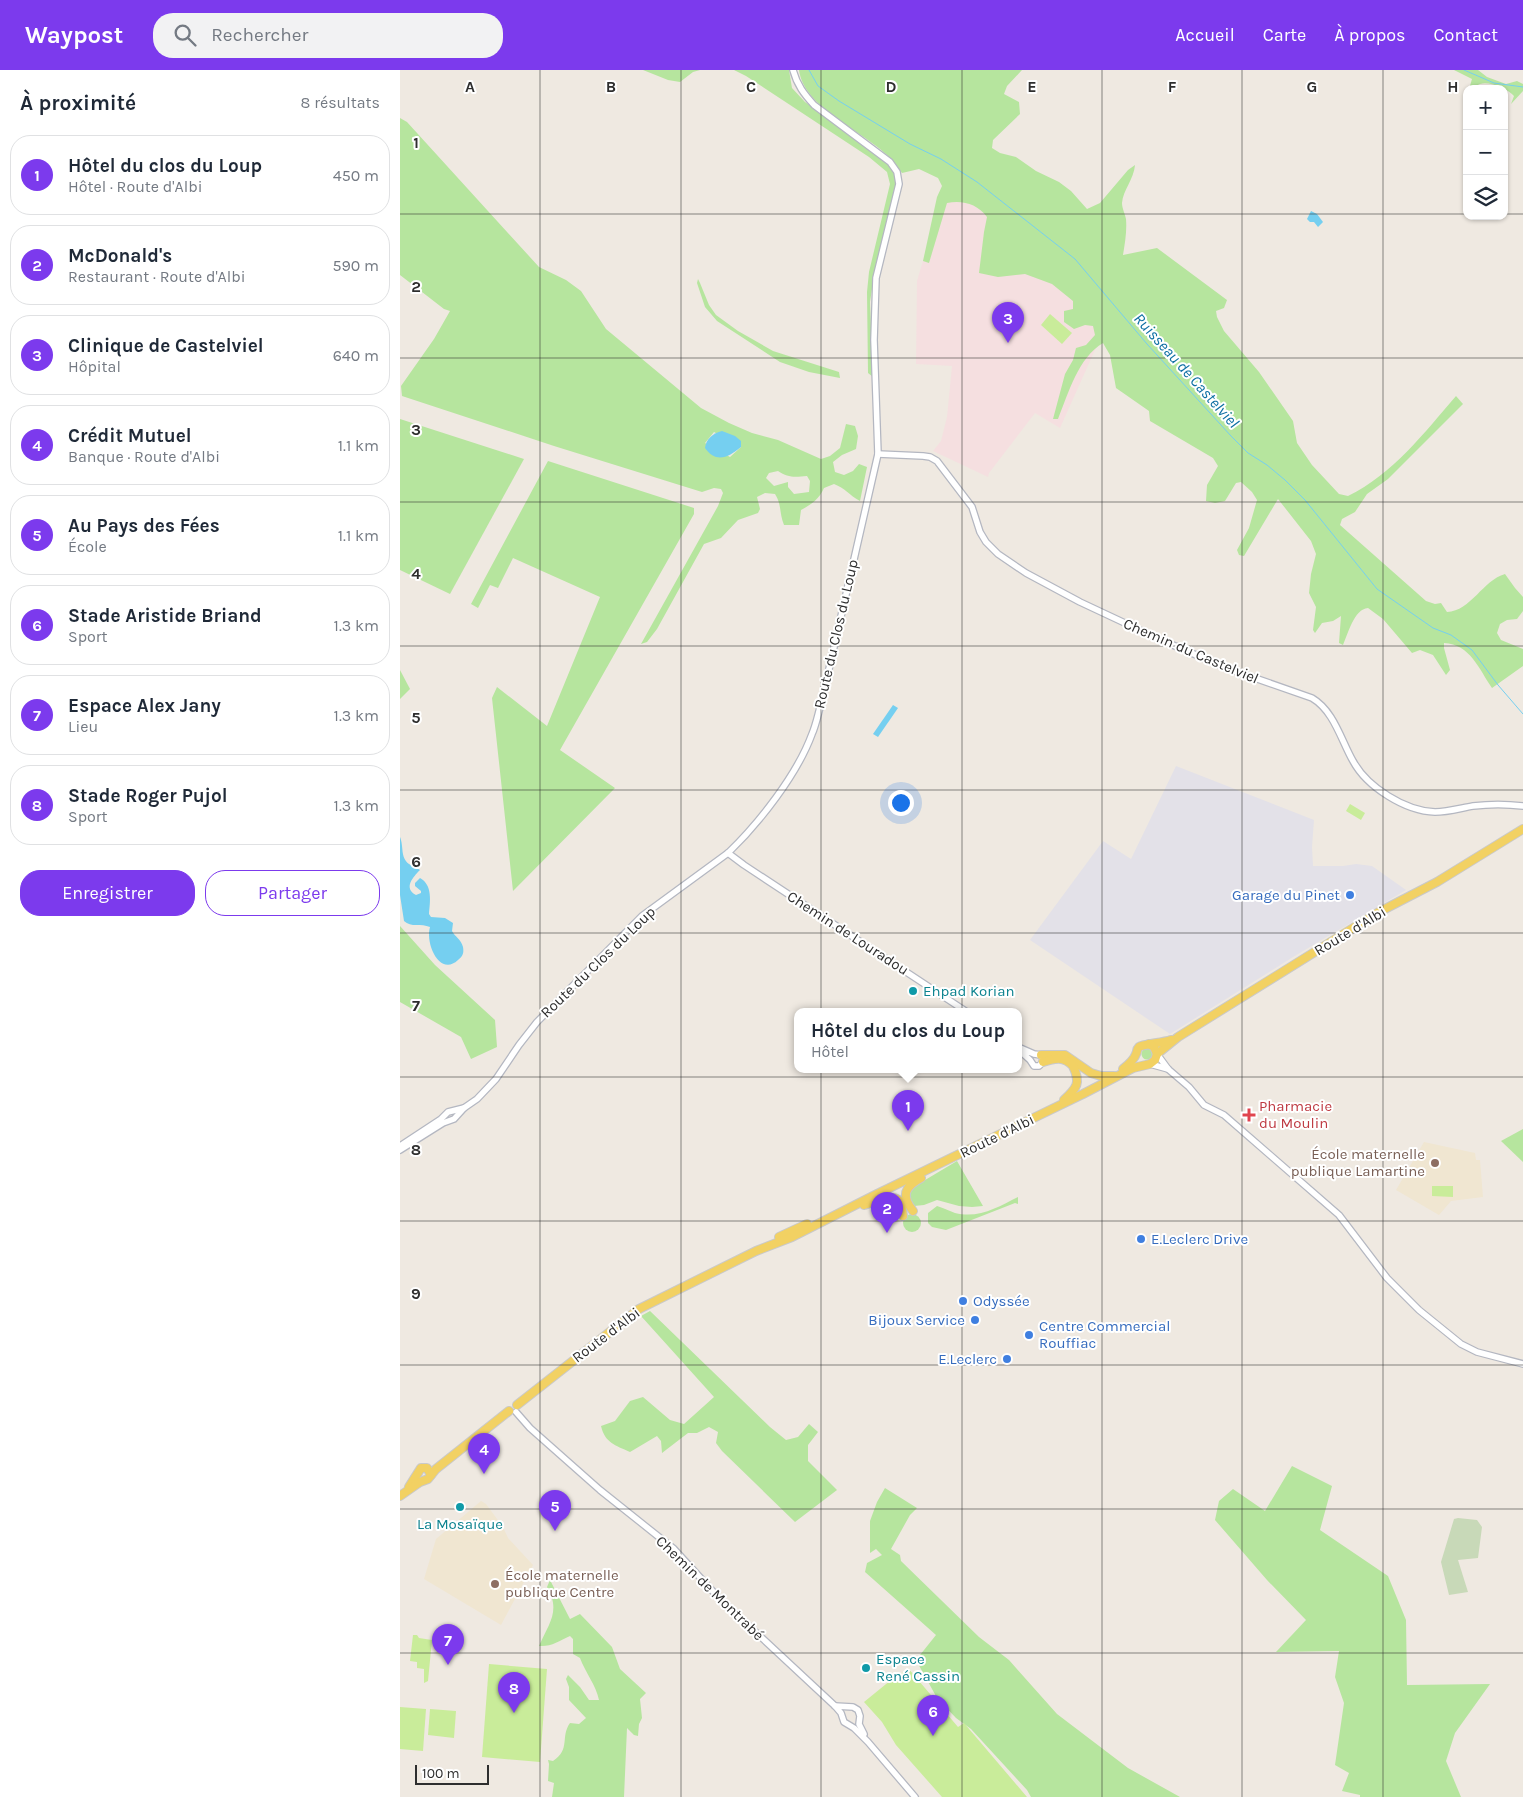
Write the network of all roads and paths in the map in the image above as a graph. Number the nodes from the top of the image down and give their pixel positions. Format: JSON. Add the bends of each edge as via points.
{"nodes":[{"id":1,"x":793,"y":70,"type":"edge"},
{"id":2,"x":878,"y":454,"type":"junction"},
{"id":3,"x":1521,"y":806,"type":"edge"},
{"id":4,"x":1523,"y":829,"type":"edge"},
{"id":5,"x":728,"y":853,"type":"junction"},
{"id":6,"x":961,"y":1008,"type":"edge"},
{"id":7,"x":1178,"y":1037,"type":"junction"},
{"id":8,"x":1149,"y":1044,"type":"junction"},
{"id":9,"x":1022,"y":1050,"type":"edge"},
{"id":10,"x":1157,"y":1054,"type":"junction"},
{"id":11,"x":1136,"y":1055,"type":"junction"},
{"id":12,"x":1037,"y":1058,"type":"junction"},
{"id":13,"x":1147,"y":1064,"type":"junction"},
{"id":14,"x":1168,"y":1069,"type":"junction"},
{"id":15,"x":1116,"y":1076,"type":"junction"},
{"id":16,"x":1060,"y":1105,"type":"junction"},
{"id":17,"x":464,"y":1108,"type":"junction"},
{"id":18,"x":452,"y":1111,"type":"junction"},
{"id":19,"x":456,"y":1116,"type":"junction"},
{"id":20,"x":447,"y":1118,"type":"junction"},
{"id":21,"x":400,"y":1146,"type":"edge"},
{"id":22,"x":976,"y":1146,"type":"junction"},
{"id":23,"x":400,"y":1150,"type":"edge"},
{"id":24,"x":877,"y":1194,"type":"junction"},
{"id":25,"x":845,"y":1211,"type":"junction"},
{"id":26,"x":914,"y":1211,"type":"dead end"},
{"id":27,"x":903,"y":1216,"type":"dead end"},
{"id":28,"x":756,"y":1251,"type":"junction"},
{"id":29,"x":1523,"y":1364,"type":"edge"},
{"id":30,"x":514,"y":1410,"type":"junction"},
{"id":31,"x":480,"y":1433,"type":"junction"},
{"id":32,"x":429,"y":1471,"type":"junction"},
{"id":33,"x":420,"y":1477,"type":"junction"},
{"id":34,"x":400,"y":1495,"type":"edge"},
{"id":35,"x":834,"y":1706,"type":"junction"},
{"id":36,"x":847,"y":1708,"type":"junction"},
{"id":37,"x":842,"y":1716,"type":"junction"},
{"id":38,"x":859,"y":1721,"type":"junction"},
{"id":39,"x":850,"y":1726,"type":"junction"},
{"id":40,"x":868,"y":1742,"type":"junction"},
{"id":41,"x":915,"y":1797,"type":"edge"}],
"edges":[{"from":1,"to":2,"type":"street","name":"Route du Clos du Loup","via":[[799,87],[814,104],[883,156],[894,167],[898,177],[897,199],[876,278],[874,340]]},
{"from":2,"to":3,"type":"street","name":"Chemin du Castelviel","via":[[923,456],[937,461],[972,507],[986,542],[1026,573],[1161,640],[1318,702],[1329,713],[1359,772],[1390,797],[1436,812],[1475,806]]},
{"from":2,"to":5,"type":"street","name":"Route du Clos du Loup","via":[[812,734],[800,760],[775,798]]},
{"from":4,"to":7,"type":"main road","name":"Route d'Albi","via":[[1437,882],[1379,912]]},
{"from":5,"to":6,"type":"street","name":"Chemin de Louradou"},
{"from":5,"to":17,"type":"street","name":"Route du Clos du Loup","via":[[642,916],[537,1022],[496,1079]]},
{"from":7,"to":8,"type":"main road","name":"Route d'Albi"},
{"from":7,"to":10,"type":"main road","name":"Route d'Albi"},
{"from":8,"to":10,"type":"main road"},
{"from":8,"to":11,"type":"main road","via":[[1140,1046]]},
{"from":9,"to":12,"type":"street"},
{"from":10,"to":13,"type":"main road","via":[[1155,1060]]},
{"from":10,"to":14,"type":"street"},
{"from":11,"to":13,"type":"main road","via":[[1139,1062]]},
{"from":11,"to":15,"type":"main road","name":"Route d'Albi"},
{"from":12,"to":15,"type":"main road","via":[[1065,1055],[1091,1073]]},
{"from":12,"to":16,"type":"main road","via":[[1061,1058],[1070,1062],[1074,1069],[1076,1087]]},
{"from":13,"to":14,"type":"street"},
{"from":13,"to":15,"type":"main road","name":"Route d'Albi"},
{"from":14,"to":29,"type":"street","via":[[1204,1105],[1224,1115],[1339,1215],[1386,1278],[1426,1316],[1461,1344],[1477,1352]]},
{"from":15,"to":16,"type":"main road","name":"Route d'Albi"},
{"from":16,"to":22,"type":"main road","name":"Route d'Albi"},
{"from":17,"to":18,"type":"street","name":"Route du Clos du Loup"},
{"from":17,"to":19,"type":"street","name":"Route du Clos du Loup"},
{"from":18,"to":19,"type":"street"},
{"from":18,"to":20,"type":"street","via":[[448,1112]]},
{"from":19,"to":20,"type":"street","via":[[454,1120]]},
{"from":20,"to":21,"type":"street"},
{"from":20,"to":23,"type":"street"},
{"from":22,"to":24,"type":"main road","name":"Route d'Albi"},
{"from":22,"to":26,"type":"main road","via":[[907,1188],[905,1196]]},
{"from":24,"to":25,"type":"main road","name":"Route d'Albi"},
{"from":24,"to":28,"type":"main road","name":"Route d'Albi","via":[[777,1238]]},
{"from":25,"to":27,"type":"main road","via":[[892,1198],[901,1202]]},
{"from":25,"to":28,"type":"main road","name":"Route d'Albi"},
{"from":28,"to":30,"type":"main road","name":"Route d'Albi","via":[[639,1309]]},
{"from":30,"to":31,"type":"main road","name":"Route d'Albi"},
{"from":30,"to":35,"type":"street","name":"Chemin de Montrabé","via":[[600,1490],[674,1549],[718,1597]]},
{"from":31,"to":32,"type":"main road","name":"Route d'Albi"},
{"from":31,"to":32,"type":"main road","name":"Route d'Albi"},
{"from":32,"to":33,"type":"main road","via":[[428,1479]]},
{"from":32,"to":33,"type":"main road","via":[[421,1468]]},
{"from":33,"to":34,"type":"main road"},
{"from":35,"to":36,"type":"street"},
{"from":35,"to":37,"type":"street","name":"Chemin de Montrabé"},
{"from":36,"to":37,"type":"street"},
{"from":36,"to":38,"type":"street","via":[[858,1710]]},
{"from":37,"to":39,"type":"street","via":[[845,1724]]},
{"from":38,"to":39,"type":"street"},
{"from":38,"to":40,"type":"street"},
{"from":39,"to":40,"type":"street"},
{"from":40,"to":41,"type":"street"}]}
